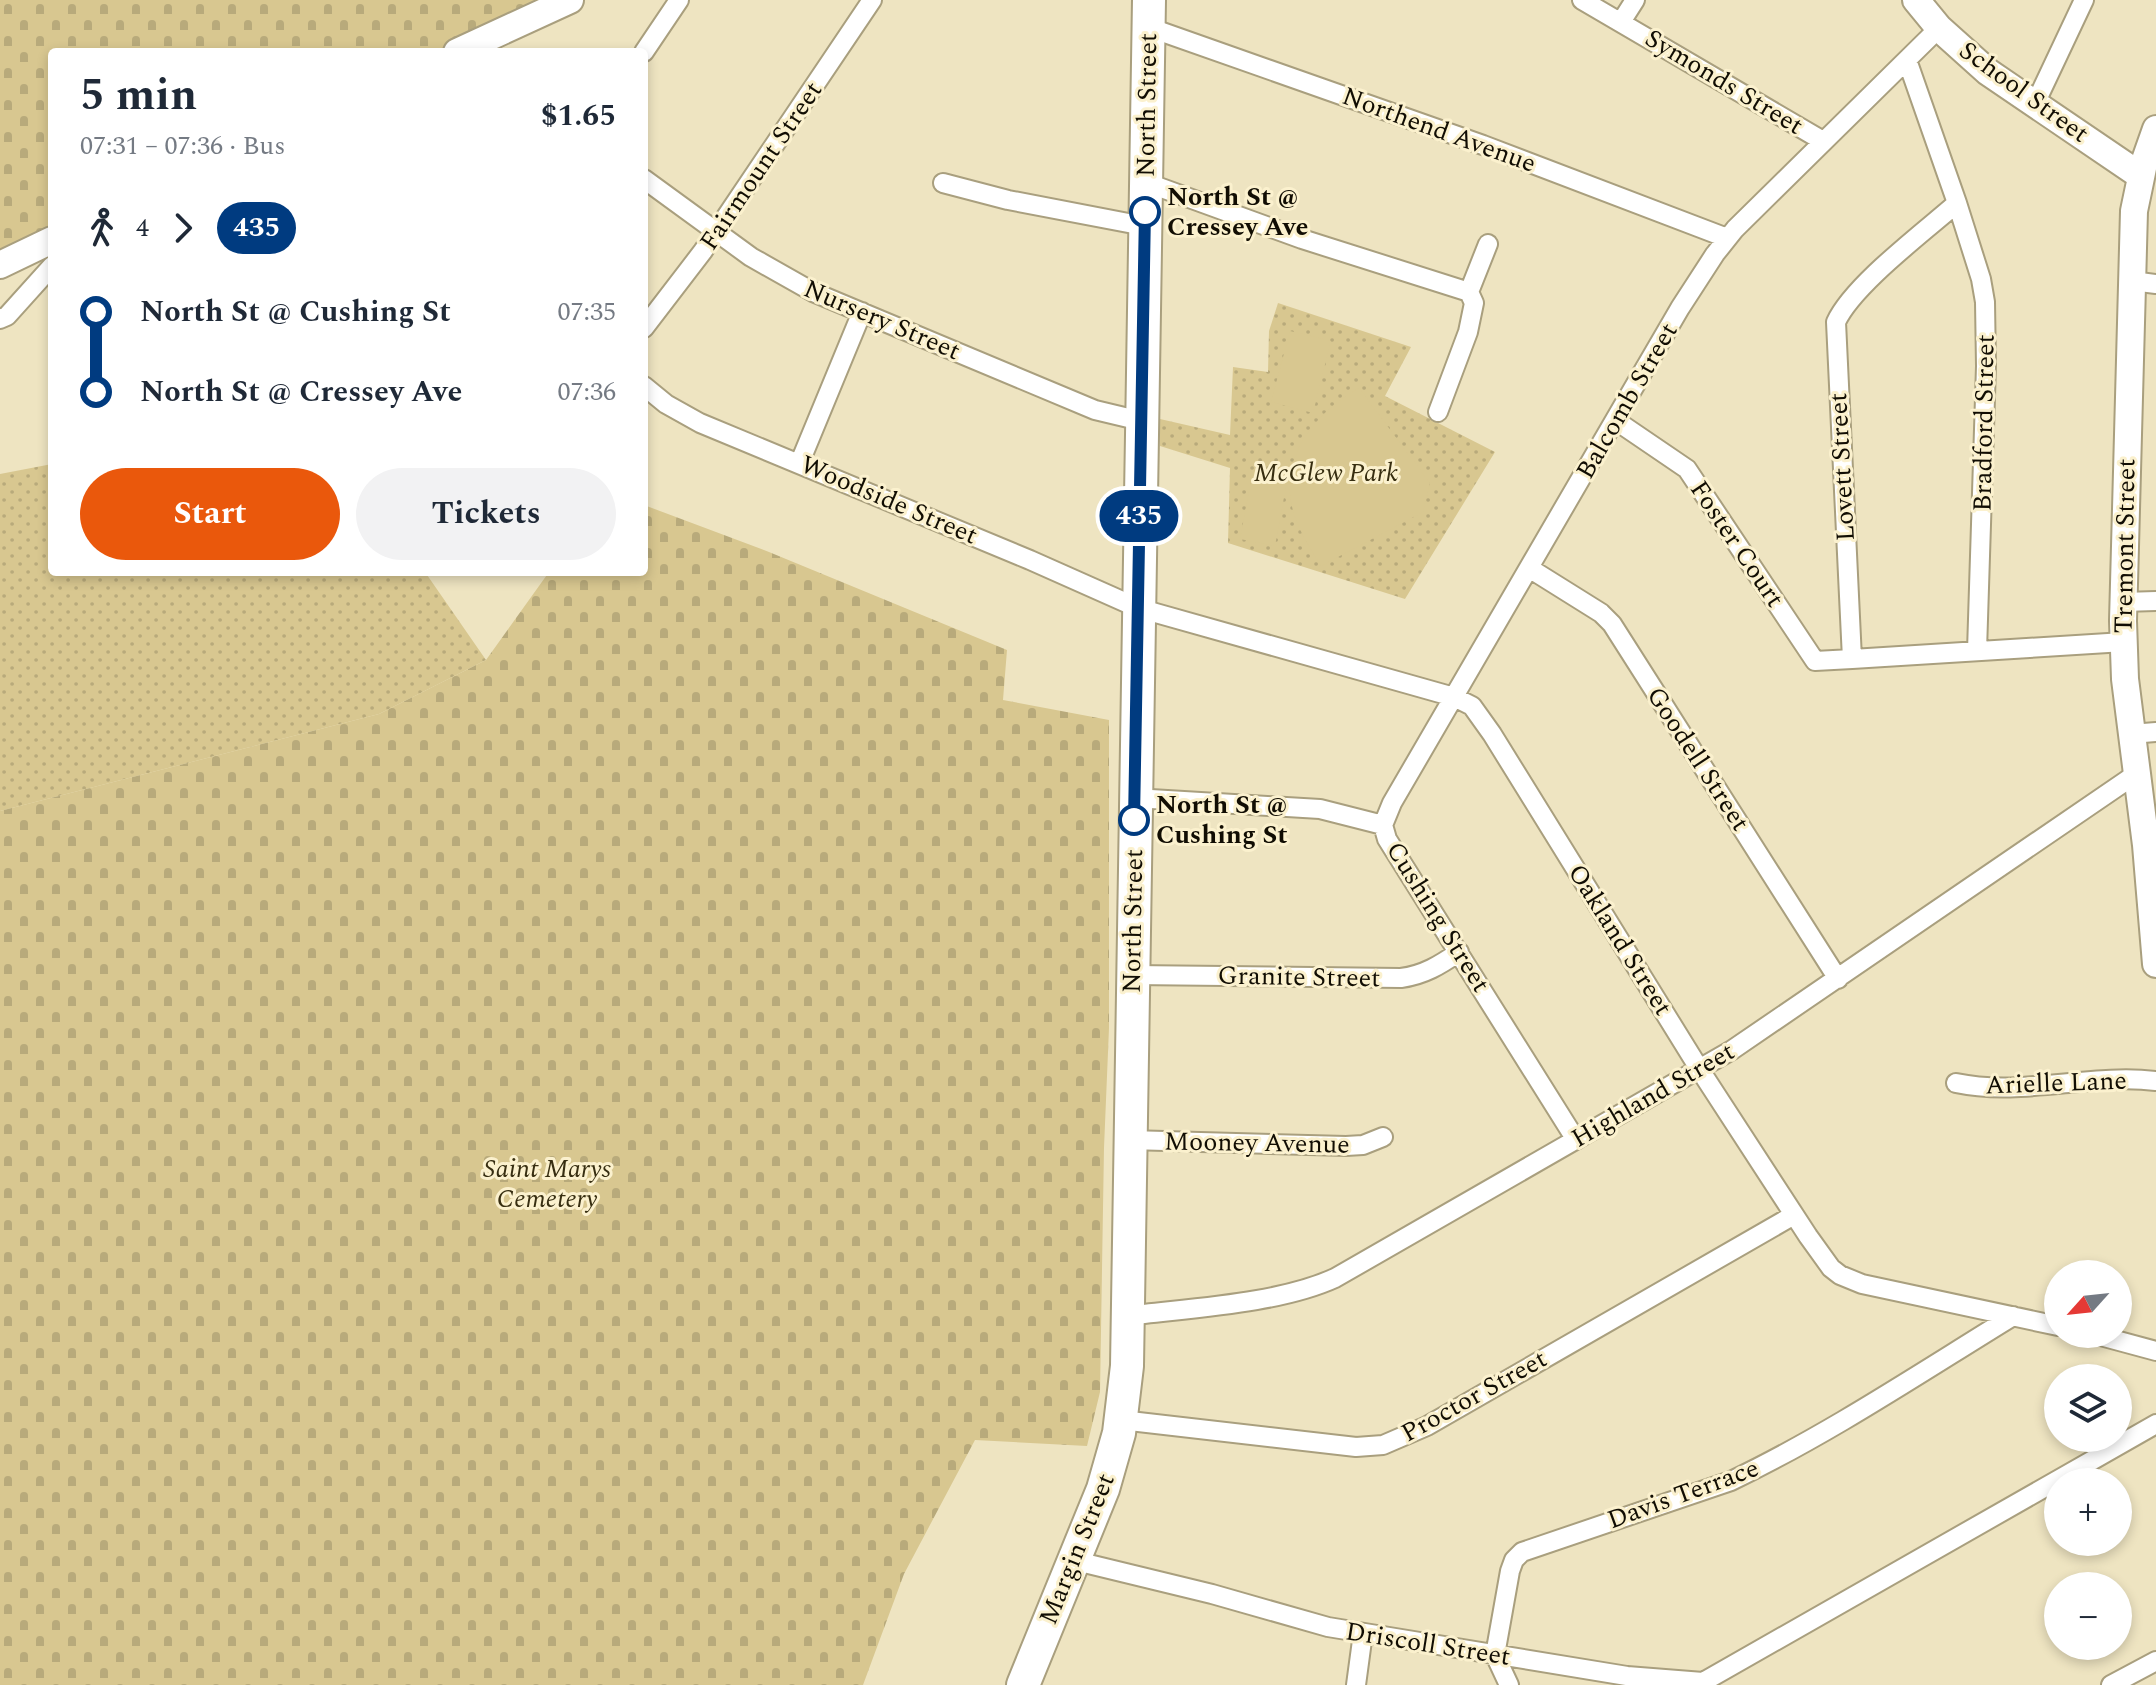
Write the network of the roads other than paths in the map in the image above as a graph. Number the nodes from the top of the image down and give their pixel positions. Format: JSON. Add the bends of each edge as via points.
{"nodes":[{"id":1,"x":570,"y":0,"type":"edge"},
{"id":2,"x":679,"y":0,"type":"edge"},
{"id":3,"x":872,"y":0,"type":"edge"},
{"id":4,"x":1582,"y":0,"type":"edge"},
{"id":5,"x":1635,"y":0,"type":"edge"},
{"id":6,"x":1916,"y":0,"type":"edge"},
{"id":7,"x":2084,"y":0,"type":"edge"},
{"id":8,"x":1148,"y":14,"type":"edge"},
{"id":9,"x":1621,"y":22,"type":"junction"},
{"id":10,"x":1939,"y":28,"type":"junction"},
{"id":11,"x":475,"y":48,"type":"edge"},
{"id":12,"x":647,"y":48,"type":"edge"},
{"id":13,"x":1907,"y":60,"type":"junction"},
{"id":14,"x":2034,"y":106,"type":"junction"},
{"id":15,"x":2156,"y":129,"type":"edge"},
{"id":16,"x":1823,"y":141,"type":"junction"},
{"id":17,"x":2141,"y":176,"type":"junction"},
{"id":18,"x":648,"y":182,"type":"edge"},
{"id":19,"x":1145,"y":182,"type":"junction"},
{"id":20,"x":943,"y":183,"type":"dead end"},
{"id":21,"x":1957,"y":203,"type":"junction"},
{"id":22,"x":1144,"y":226,"type":"junction"},
{"id":23,"x":717,"y":230,"type":"junction"},
{"id":24,"x":1727,"y":238,"type":"junction"},
{"id":25,"x":48,"y":242,"type":"edge"},
{"id":26,"x":1488,"y":244,"type":"dead end"},
{"id":27,"x":0,"y":265,"type":"edge"},
{"id":28,"x":48,"y":270,"type":"edge"},
{"id":29,"x":2144,"y":283,"type":"edge"},
{"id":30,"x":1469,"y":292,"type":"junction"},
{"id":31,"x":862,"y":312,"type":"junction"},
{"id":32,"x":0,"y":319,"type":"edge"},
{"id":33,"x":648,"y":323,"type":"edge"},
{"id":34,"x":648,"y":389,"type":"edge"},
{"id":35,"x":1438,"y":412,"type":"dead end"},
{"id":36,"x":1615,"y":420,"type":"junction"},
{"id":37,"x":1141,"y":421,"type":"junction"},
{"id":38,"x":800,"y":462,"type":"junction"},
{"id":39,"x":1529,"y":568,"type":"junction"},
{"id":40,"x":2156,"y":601,"type":"edge"},
{"id":41,"x":2123,"y":602,"type":"junction"},
{"id":42,"x":1138,"y":608,"type":"junction"},
{"id":43,"x":2124,"y":642,"type":"junction"},
{"id":44,"x":1977,"y":651,"type":"junction"},
{"id":45,"x":1852,"y":659,"type":"junction"},
{"id":46,"x":1454,"y":697,"type":"junction"},
{"id":47,"x":2144,"y":733,"type":"edge"},
{"id":48,"x":2136,"y":774,"type":"junction"},
{"id":49,"x":1134,"y":798,"type":"junction"},
{"id":50,"x":1383,"y":825,"type":"junction"},
{"id":51,"x":1459,"y":952,"type":"junction"},
{"id":52,"x":2156,"y":964,"type":"edge"},
{"id":53,"x":1132,"y":975,"type":"junction"},
{"id":54,"x":1838,"y":979,"type":"junction"},
{"id":55,"x":1700,"y":1070,"type":"junction"},
{"id":56,"x":2156,"y":1081,"type":"edge"},
{"id":57,"x":1956,"y":1083,"type":"dead end"},
{"id":58,"x":1383,"y":1137,"type":"dead end"},
{"id":59,"x":1129,"y":1140,"type":"junction"},
{"id":60,"x":1576,"y":1140,"type":"junction"},
{"id":61,"x":1794,"y":1215,"type":"junction"},
{"id":62,"x":1127,"y":1316,"type":"junction"},
{"id":63,"x":2013,"y":1316,"type":"junction"},
{"id":64,"x":2044,"y":1323,"type":"edge"},
{"id":65,"x":2132,"y":1345,"type":"edge"},
{"id":66,"x":2156,"y":1351,"type":"edge"},
{"id":67,"x":1122,"y":1415,"type":"junction"},
{"id":68,"x":2156,"y":1424,"type":"edge"},
{"id":69,"x":1072,"y":1560,"type":"junction"},
{"id":70,"x":1363,"y":1633,"type":"junction"},
{"id":71,"x":1495,"y":1655,"type":"junction"},
{"id":72,"x":2156,"y":1661,"type":"edge"},
{"id":73,"x":1702,"y":1684,"type":"edge"},
{"id":74,"x":1023,"y":1685,"type":"edge"},
{"id":75,"x":1356,"y":1685,"type":"edge"},
{"id":76,"x":1509,"y":1685,"type":"edge"},
{"id":77,"x":2111,"y":1685,"type":"edge"}],
"edges":[{"from":1,"to":11,"type":"street"},
{"from":2,"to":12,"type":"street"},
{"from":3,"to":23,"type":"street","name":"Fairmount Street"},
{"from":4,"to":9,"type":"street","name":"Symonds Street"},
{"from":5,"to":9,"type":"street"},
{"from":6,"to":10,"type":"street","name":"School Street"},
{"from":7,"to":14,"type":"street"},
{"from":8,"to":19,"type":"highway","name":"North Street"},
{"from":8,"to":24,"type":"street","name":"Northend Avenue"},
{"from":9,"to":16,"type":"street","name":"Symonds Street"},
{"from":10,"to":13,"type":"street","name":"Balcomb Street"},
{"from":10,"to":14,"type":"street","name":"School Street"},
{"from":13,"to":16,"type":"street","name":"Balcomb Street"},
{"from":13,"to":21,"type":"street","name":"Bradford Street"},
{"from":14,"to":17,"type":"street","name":"School Street"},
{"from":15,"to":17,"type":"street","name":"Tremont Street"},
{"from":16,"to":24,"type":"street","name":"Balcomb Street"},
{"from":17,"to":29,"type":"street","name":"Tremont Street","via":[[2134,211]]},
{"from":18,"to":23,"type":"street","name":"Nursery Street"},
{"from":19,"to":22,"type":"highway","name":"North Street"},
{"from":19,"to":30,"type":"street"},
{"from":20,"to":22,"type":"street"},
{"from":21,"to":44,"type":"street","name":"Bradford Street","via":[[1981,279],[1987,332]]},
{"from":21,"to":45,"type":"street","name":"Lovett Street","via":[[1862,287],[1836,322]]},
{"from":22,"to":37,"type":"highway","name":"North Street"},
{"from":23,"to":31,"type":"street","name":"Nursery Street","via":[[769,269]]},
{"from":23,"to":33,"type":"street","name":"Fairmount Street"},
{"from":24,"to":36,"type":"street","name":"Balcomb Street"},
{"from":25,"to":27,"type":"street"},
{"from":26,"to":30,"type":"street"},
{"from":28,"to":32,"type":"street"},
{"from":29,"to":41,"type":"street","name":"Tremont Street"},
{"from":30,"to":35,"type":"street","via":[[1472,314]]},
{"from":31,"to":37,"type":"street","name":"Nursery Street","via":[[1095,410]]},
{"from":31,"to":38,"type":"street"},
{"from":34,"to":38,"type":"street","name":"Woodside Street","via":[[700,423]]},
{"from":36,"to":39,"type":"street","name":"Balcomb Street"},
{"from":36,"to":45,"type":"street","name":"Foster Court","via":[[1687,469],[1815,661]]},
{"from":37,"to":42,"type":"highway","name":"North Street"},
{"from":38,"to":42,"type":"street","name":"Woodside Street"},
{"from":39,"to":46,"type":"street","name":"Balcomb Street"},
{"from":39,"to":54,"type":"street","name":"Goodell Street","via":[[1612,624]]},
{"from":40,"to":41,"type":"street"},
{"from":41,"to":43,"type":"street","name":"Tremont Street"},
{"from":42,"to":46,"type":"street","name":"Oakland Street"},
{"from":42,"to":49,"type":"highway","name":"North Street"},
{"from":43,"to":44,"type":"street"},
{"from":43,"to":47,"type":"street","name":"Tremont Street"},
{"from":44,"to":45,"type":"street"},
{"from":46,"to":50,"type":"street","name":"Balcomb Street"},
{"from":46,"to":55,"type":"street","name":"Oakland Street","via":[[1472,706],[1492,734]]},
{"from":47,"to":48,"type":"street","name":"Tremont Street"},
{"from":48,"to":52,"type":"street","name":"Tremont Street"},
{"from":48,"to":54,"type":"street","name":"Highland Street"},
{"from":49,"to":50,"type":"street","name":"Cushing Street","via":[[1320,809]]},
{"from":49,"to":53,"type":"highway","name":"North Street"},
{"from":50,"to":51,"type":"street","name":"Cushing Street"},
{"from":51,"to":53,"type":"street","name":"Granite Street","via":[[1432,970],[1401,978]]},
{"from":51,"to":60,"type":"street","name":"Cushing Street"},
{"from":53,"to":59,"type":"highway","name":"North Street"},
{"from":54,"to":55,"type":"street","name":"Highland Street"},
{"from":55,"to":60,"type":"street","name":"Highland Street"},
{"from":55,"to":61,"type":"street","name":"Oakland Street"},
{"from":56,"to":57,"type":"street","name":"Arielle Lane","via":[[1982,1087]]},
{"from":58,"to":59,"type":"street","name":"Mooney Avenue","via":[[1346,1146]]},
{"from":59,"to":62,"type":"highway","name":"North Street"},
{"from":60,"to":62,"type":"street","name":"Highland Street","via":[[1317,1286]]},
{"from":61,"to":63,"type":"street","name":"Oakland Street","via":[[1840,1275]]},
{"from":61,"to":67,"type":"street","name":"Proctor Street","via":[[1427,1426],[1383,1445],[1330,1445]]},
{"from":62,"to":67,"type":"highway","name":"North Street"},
{"from":63,"to":64,"type":"street","name":"Oakland Street"},
{"from":63,"to":71,"type":"street","name":"Davis Terrace","via":[[1823,1432],[1731,1481],[1522,1552],[1510,1571]]},
{"from":65,"to":66,"type":"street"},
{"from":67,"to":69,"type":"highway","name":"Margin Street","via":[[1103,1489]]},
{"from":68,"to":73,"type":"street","name":"Driscoll Street"},
{"from":69,"to":70,"type":"street","name":"Driscoll Street"},
{"from":69,"to":74,"type":"highway","name":"Margin Street"},
{"from":70,"to":71,"type":"street","name":"Driscoll Street"},
{"from":70,"to":75,"type":"street"},
{"from":71,"to":73,"type":"street","name":"Driscoll Street"},
{"from":71,"to":76,"type":"street"},
{"from":72,"to":77,"type":"street"}]}
